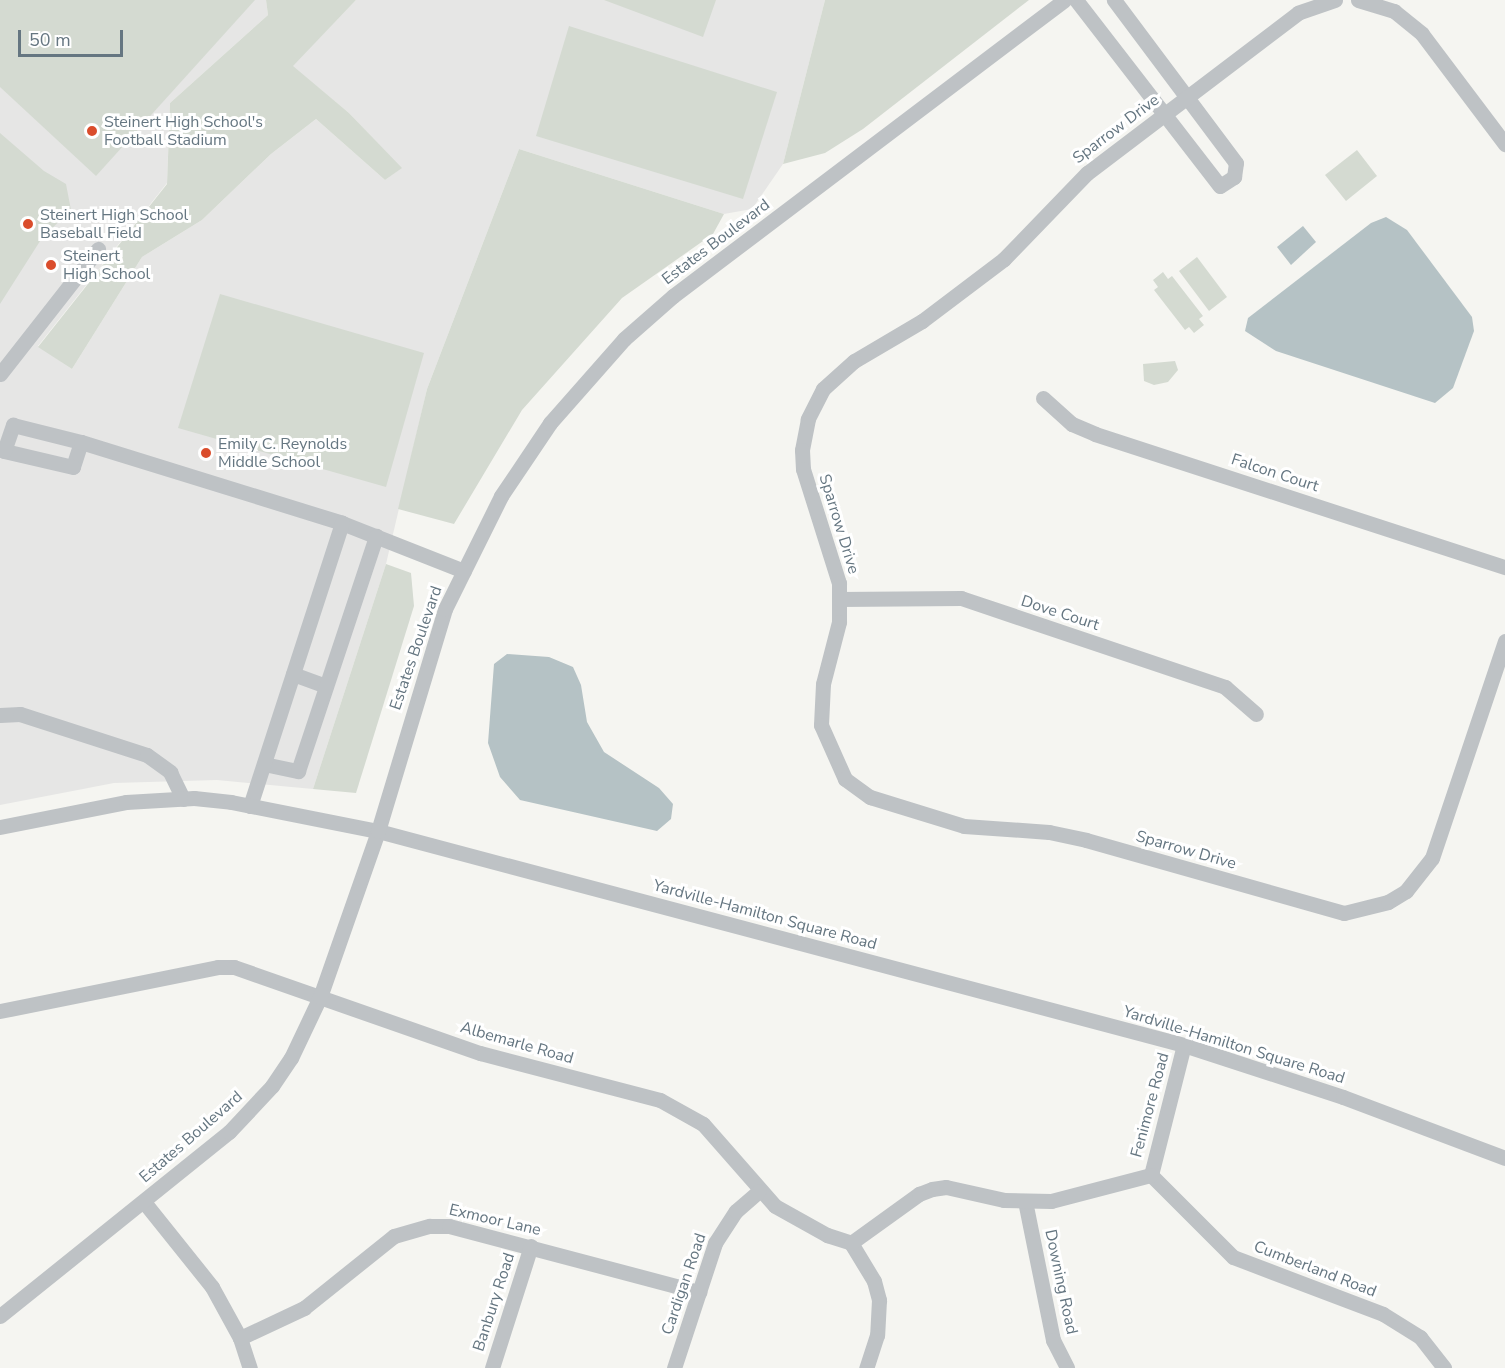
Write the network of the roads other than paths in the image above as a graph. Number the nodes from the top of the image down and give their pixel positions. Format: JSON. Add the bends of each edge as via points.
{"nodes":[{"id":1,"x":1064,"y":0,"type":"edge"},
{"id":2,"x":1076,"y":0,"type":"edge"},
{"id":3,"x":1114,"y":0,"type":"edge"},
{"id":4,"x":1335,"y":0,"type":"edge"},
{"id":5,"x":1358,"y":0,"type":"edge"},
{"id":6,"x":1187,"y":98,"type":"junction"},
{"id":7,"x":1165,"y":115,"type":"junction"},
{"id":8,"x":1505,"y":144,"type":"edge"},
{"id":9,"x":98,"y":249,"type":"dead end"},
{"id":10,"x":0,"y":374,"type":"edge"},
{"id":11,"x":1043,"y":398,"type":"dead end"},
{"id":12,"x":81,"y":442,"type":"junction"},
{"id":13,"x":342,"y":523,"type":"junction"},
{"id":14,"x":376,"y":536,"type":"junction"},
{"id":15,"x":1505,"y":567,"type":"edge"},
{"id":16,"x":464,"y":571,"type":"junction"},
{"id":17,"x":839,"y":599,"type":"junction"},
{"id":18,"x":1505,"y":641,"type":"edge"},
{"id":19,"x":293,"y":674,"type":"junction"},
{"id":20,"x":326,"y":686,"type":"junction"},
{"id":21,"x":1256,"y":714,"type":"dead end"},
{"id":22,"x":0,"y":715,"type":"edge"},
{"id":23,"x":264,"y":764,"type":"junction"},
{"id":24,"x":183,"y":799,"type":"junction"},
{"id":25,"x":250,"y":806,"type":"junction"},
{"id":26,"x":0,"y":827,"type":"edge"},
{"id":27,"x":378,"y":831,"type":"junction"},
{"id":28,"x":320,"y":997,"type":"junction"},
{"id":29,"x":0,"y":1011,"type":"edge"},
{"id":30,"x":1184,"y":1045,"type":"junction"},
{"id":31,"x":1505,"y":1158,"type":"edge"},
{"id":32,"x":1150,"y":1175,"type":"junction"},
{"id":33,"x":759,"y":1191,"type":"junction"},
{"id":34,"x":144,"y":1202,"type":"junction"},
{"id":35,"x":1025,"y":1202,"type":"junction"},
{"id":36,"x":851,"y":1243,"type":"junction"},
{"id":37,"x":531,"y":1246,"type":"junction"},
{"id":38,"x":699,"y":1292,"type":"junction"},
{"id":39,"x":0,"y":1316,"type":"edge"},
{"id":40,"x":240,"y":1338,"type":"junction"},
{"id":41,"x":250,"y":1368,"type":"edge"},
{"id":42,"x":492,"y":1368,"type":"edge"},
{"id":43,"x":674,"y":1368,"type":"edge"},
{"id":44,"x":866,"y":1368,"type":"edge"},
{"id":45,"x":1067,"y":1368,"type":"edge"},
{"id":46,"x":1444,"y":1368,"type":"edge"}],
"edges":[{"from":1,"to":16,"type":"street","name":"Estates Boulevard","via":[[674,296],[624,339],[550,423],[501,496]]},
{"from":2,"to":7,"type":"street"},
{"from":3,"to":6,"type":"street"},
{"from":4,"to":6,"type":"street","name":"Sparrow Drive","via":[[1298,13]]},
{"from":5,"to":8,"type":"street","via":[[1394,11],[1422,34]]},
{"from":6,"to":7,"type":"street","name":"Sparrow Drive"},
{"from":6,"to":7,"type":"street","via":[[1236,163],[1233,177],[1220,186]]},
{"from":7,"to":17,"type":"street","name":"Sparrow Drive","via":[[1073,185],[1004,259],[922,321],[854,361],[824,389],[808,418],[803,468],[839,583]]},
{"from":9,"to":10,"type":"street"},
{"from":11,"to":15,"type":"street","name":"Falcon Court","via":[[1072,424],[1095,434]]},
{"from":12,"to":12,"type":"street","via":[[13,425],[4,452],[73,467]]},
{"from":12,"to":13,"type":"street"},
{"from":13,"to":14,"type":"street"},
{"from":13,"to":19,"type":"street"},
{"from":14,"to":16,"type":"street"},
{"from":14,"to":20,"type":"street"},
{"from":16,"to":27,"type":"street","name":"Estates Boulevard","via":[[445,609]]},
{"from":17,"to":18,"type":"street","name":"Sparrow Drive","via":[[839,622],[823,684],[820,725],[845,779],[870,797],[964,826],[1049,832],[1086,840],[1344,913],[1366,910],[1397,896],[1432,858]]},
{"from":17,"to":21,"type":"street","name":"Dove Court","via":[[961,598],[1225,687]]},
{"from":19,"to":20,"type":"street"},
{"from":19,"to":23,"type":"street"},
{"from":20,"to":23,"type":"street","via":[[298,771]]},
{"from":22,"to":24,"type":"street","via":[[20,714],[147,755],[170,772]]},
{"from":23,"to":25,"type":"street"},
{"from":24,"to":25,"type":"street","name":"Yardville-Hamilton Square Road"},
{"from":24,"to":26,"type":"street","name":"Yardville-Hamilton Square Road","via":[[126,802]]},
{"from":25,"to":27,"type":"street","name":"Yardville-Hamilton Square Road"},
{"from":27,"to":28,"type":"street","name":"Estates Boulevard"},
{"from":27,"to":30,"type":"street","name":"Yardville-Hamilton Square Road"},
{"from":28,"to":29,"type":"street","name":"Albemarle Road","via":[[247,971],[218,967]]},
{"from":28,"to":33,"type":"street","name":"Albemarle Road","via":[[480,1053],[660,1100],[703,1124]]},
{"from":28,"to":34,"type":"street","name":"Estates Boulevard","via":[[291,1058],[250,1112]]},
{"from":30,"to":31,"type":"street","name":"Yardville-Hamilton Square Road","via":[[1343,1097]]},
{"from":30,"to":32,"type":"street","name":"Fenimore Road"},
{"from":32,"to":35,"type":"street","via":[[1078,1197]]},
{"from":32,"to":46,"type":"street","name":"Cumberland Road","via":[[1233,1257],[1383,1314],[1420,1337]]},
{"from":33,"to":36,"type":"street","name":"Albemarle Road","via":[[792,1218]]},
{"from":33,"to":38,"type":"street","name":"Cardigan Road","via":[[724,1227]]},
{"from":34,"to":39,"type":"street","name":"Estates Boulevard"},
{"from":34,"to":40,"type":"street","via":[[212,1287]]},
{"from":35,"to":36,"type":"street","via":[[946,1187],[932,1189],[919,1194]]},
{"from":35,"to":45,"type":"street","name":"Downing Road","via":[[1053,1340]]},
{"from":36,"to":44,"type":"street","via":[[874,1281],[879,1300],[877,1335]]},
{"from":37,"to":38,"type":"street","name":"Exmoor Lane"},
{"from":37,"to":40,"type":"street","name":"Exmoor Lane","via":[[449,1226],[412,1229],[382,1244],[304,1308]]},
{"from":37,"to":42,"type":"street","name":"Banbury Road"},
{"from":38,"to":43,"type":"street","name":"Cardigan Road"},
{"from":40,"to":41,"type":"street"}]}
